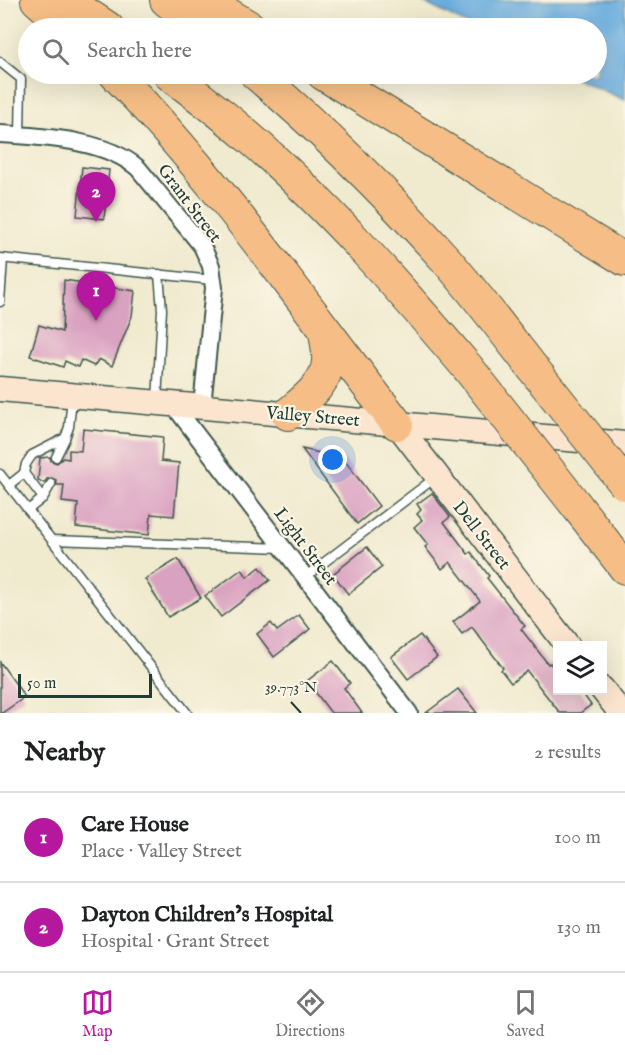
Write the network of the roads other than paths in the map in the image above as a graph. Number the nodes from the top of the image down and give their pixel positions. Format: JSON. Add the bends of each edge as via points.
{"nodes":[{"id":1,"x":37,"y":0,"type":"edge"},
{"id":2,"x":66,"y":0,"type":"edge"},
{"id":3,"x":166,"y":0,"type":"edge"},
{"id":4,"x":205,"y":0,"type":"edge"},
{"id":5,"x":58,"y":18,"type":"edge"},
{"id":6,"x":93,"y":18,"type":"edge"},
{"id":7,"x":189,"y":18,"type":"edge"},
{"id":8,"x":235,"y":18,"type":"edge"},
{"id":9,"x":0,"y":62,"type":"edge"},
{"id":10,"x":18,"y":77,"type":"edge"},
{"id":11,"x":21,"y":84,"type":"edge"},
{"id":12,"x":125,"y":84,"type":"edge"},
{"id":13,"x":182,"y":84,"type":"edge"},
{"id":14,"x":268,"y":84,"type":"edge"},
{"id":15,"x":339,"y":84,"type":"edge"},
{"id":16,"x":0,"y":134,"type":"edge"},
{"id":17,"x":20,"y":136,"type":"junction"},
{"id":18,"x":2,"y":259,"type":"edge"},
{"id":19,"x":625,"y":260,"type":"edge"},
{"id":20,"x":159,"y":274,"type":"junction"},
{"id":21,"x":213,"y":280,"type":"junction"},
{"id":22,"x":0,"y":302,"type":"edge"},
{"id":23,"x":325,"y":332,"type":"junction"},
{"id":24,"x":0,"y":389,"type":"edge"},
{"id":25,"x":73,"y":395,"type":"junction"},
{"id":26,"x":165,"y":403,"type":"junction"},
{"id":27,"x":202,"y":406,"type":"junction"},
{"id":28,"x":288,"y":414,"type":"junction"},
{"id":29,"x":397,"y":424,"type":"junction"},
{"id":30,"x":65,"y":438,"type":"junction"},
{"id":31,"x":625,"y":444,"type":"edge"},
{"id":32,"x":56,"y":457,"type":"dead end"},
{"id":33,"x":24,"y":473,"type":"junction"},
{"id":34,"x":0,"y":474,"type":"edge"},
{"id":35,"x":437,"y":477,"type":"junction"},
{"id":36,"x":51,"y":484,"type":"dead end"},
{"id":37,"x":625,"y":484,"type":"edge"},
{"id":38,"x":9,"y":485,"type":"junction"},
{"id":39,"x":43,"y":498,"type":"junction"},
{"id":40,"x":28,"y":510,"type":"junction"},
{"id":41,"x":52,"y":540,"type":"junction"},
{"id":42,"x":283,"y":548,"type":"junction"},
{"id":43,"x":625,"y":568,"type":"edge"},
{"id":44,"x":305,"y":577,"type":"junction"},
{"id":45,"x":565,"y":641,"type":"edge"},
{"id":46,"x":607,"y":694,"type":"edge"},
{"id":47,"x":187,"y":713,"type":"edge"},
{"id":48,"x":409,"y":713,"type":"edge"},
{"id":49,"x":621,"y":713,"type":"edge"}],
"edges":[{"from":1,"to":5,"type":"highway"},
{"from":2,"to":6,"type":"highway"},
{"from":3,"to":7,"type":"highway"},
{"from":4,"to":8,"type":"highway"},
{"from":9,"to":10,"type":"lane"},
{"from":11,"to":17,"type":"lane"},
{"from":12,"to":23,"type":"highway","via":[[195,163]]},
{"from":13,"to":43,"type":"highway","bridge":true,"via":[[245,134],[403,292],[468,368]]},
{"from":14,"to":37,"type":"highway","bridge":true,"via":[[382,191],[449,264]]},
{"from":15,"to":19,"type":"highway"},
{"from":16,"to":17,"type":"street","name":"Grant Street"},
{"from":17,"to":21,"type":"street","name":"Grant Street","via":[[93,145],[127,158],[202,246]]},
{"from":18,"to":20,"type":"lane"},
{"from":18,"to":22,"type":"lane"},
{"from":20,"to":21,"type":"lane"},
{"from":20,"to":26,"type":"lane"},
{"from":21,"to":27,"type":"street","name":"Grant Street"},
{"from":23,"to":28,"type":"highway","via":[[328,362],[322,380]]},
{"from":23,"to":29,"type":"highway"},
{"from":24,"to":25,"type":"main road","name":"Valley Street"},
{"from":25,"to":26,"type":"main road","name":"Valley Street"},
{"from":25,"to":30,"type":"lane"},
{"from":26,"to":27,"type":"main road","name":"Valley Street"},
{"from":26,"to":42,"type":"street","name":"Light Street"},
{"from":27,"to":28,"type":"main road","name":"Valley Street"},
{"from":28,"to":29,"type":"main road","name":"Valley Street"},
{"from":29,"to":31,"type":"main road","name":"Valley Street"},
{"from":29,"to":35,"type":"main road","name":"Dell Street"},
{"from":30,"to":32,"type":"lane"},
{"from":30,"to":33,"type":"lane","via":[[32,455]]},
{"from":33,"to":38,"type":"lane"},
{"from":33,"to":39,"type":"lane"},
{"from":34,"to":38,"type":"lane"},
{"from":35,"to":44,"type":"lane"},
{"from":35,"to":45,"type":"main road","name":"Dell Street"},
{"from":36,"to":39,"type":"lane"},
{"from":38,"to":40,"type":"lane"},
{"from":39,"to":40,"type":"lane"},
{"from":40,"to":41,"type":"lane"},
{"from":41,"to":42,"type":"lane"},
{"from":41,"to":47,"type":"lane"},
{"from":42,"to":44,"type":"street","name":"Light Street"},
{"from":44,"to":48,"type":"street","name":"Light Street"},
{"from":46,"to":49,"type":"main road"}]}
